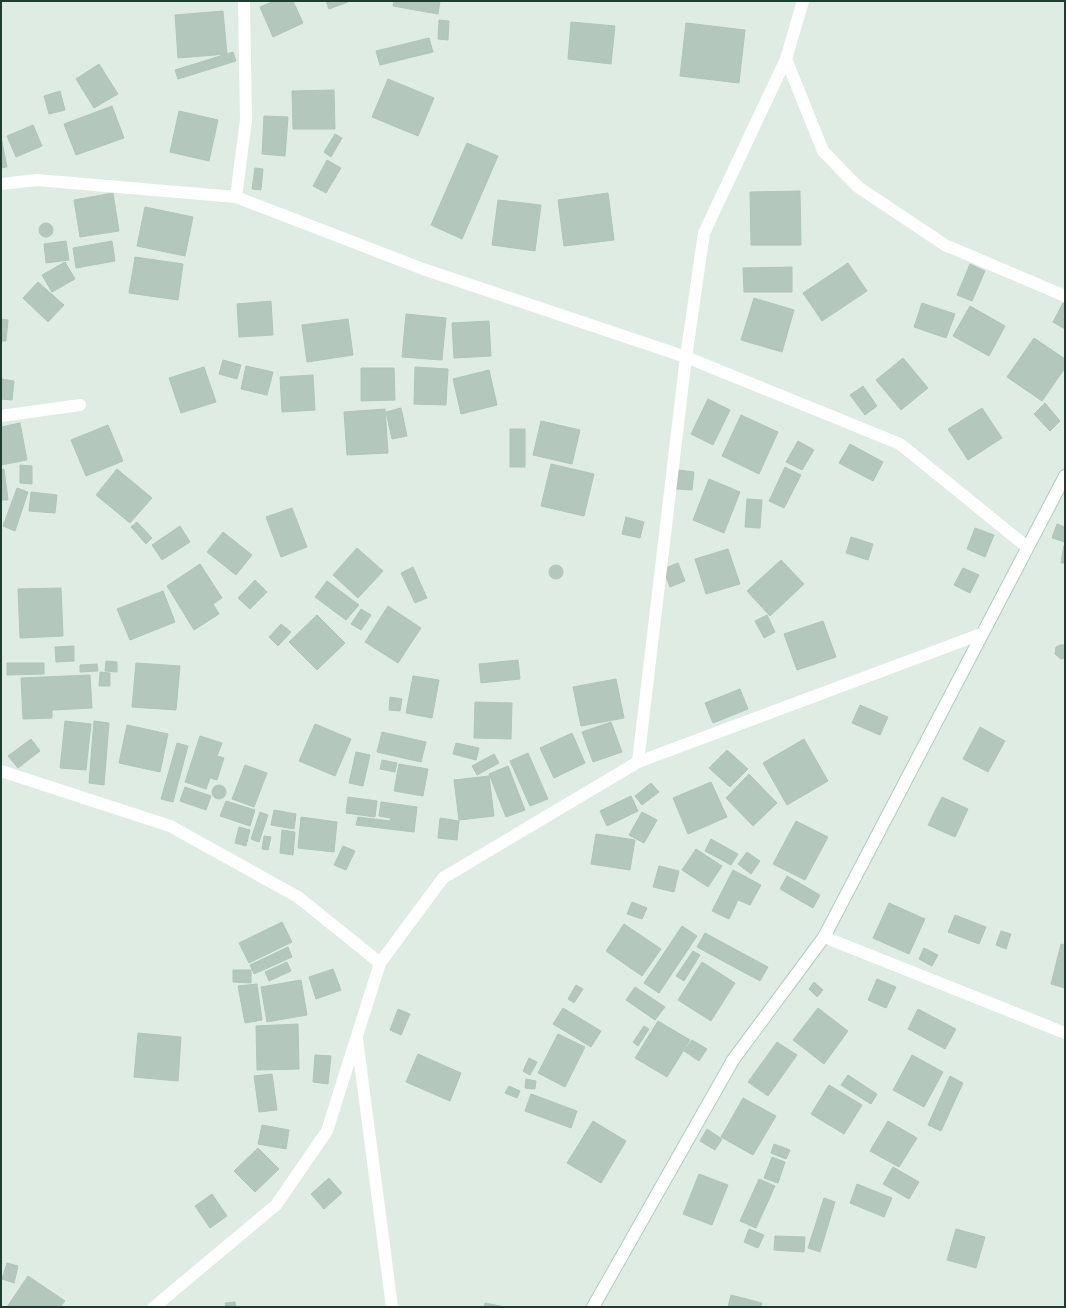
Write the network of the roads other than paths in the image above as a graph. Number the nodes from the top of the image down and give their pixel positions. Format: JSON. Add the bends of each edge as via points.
{"nodes":[{"id":1,"x":244,"y":1,"type":"edge"},
{"id":2,"x":803,"y":1,"type":"edge"},
{"id":3,"x":786,"y":59,"type":"junction"},
{"id":4,"x":1,"y":184,"type":"edge"},
{"id":5,"x":236,"y":197,"type":"junction"},
{"id":6,"x":1065,"y":296,"type":"edge"},
{"id":7,"x":686,"y":357,"type":"junction"},
{"id":8,"x":80,"y":405,"type":"dead end"},
{"id":9,"x":1,"y":416,"type":"edge"},
{"id":10,"x":1065,"y":476,"type":"edge"},
{"id":11,"x":1027,"y":547,"type":"junction"},
{"id":12,"x":981,"y":634,"type":"junction"},
{"id":13,"x":638,"y":762,"type":"junction"},
{"id":14,"x":1,"y":769,"type":"edge"},
{"id":15,"x":824,"y":937,"type":"junction"},
{"id":16,"x":380,"y":963,"type":"junction"},
{"id":17,"x":1065,"y":1033,"type":"edge"},
{"id":18,"x":357,"y":1036,"type":"junction"},
{"id":19,"x":154,"y":1307,"type":"edge"},
{"id":20,"x":392,"y":1307,"type":"edge"},
{"id":21,"x":593,"y":1307,"type":"edge"}],
"edges":[{"from":1,"to":5,"type":"street","via":[[246,120]]},
{"from":2,"to":3,"type":"street"},
{"from":3,"to":6,"type":"street","via":[[823,151],[858,187],[945,245]]},
{"from":3,"to":7,"type":"street","via":[[704,233]]},
{"from":4,"to":5,"type":"street","via":[[37,180]]},
{"from":5,"to":7,"type":"street","via":[[423,269]]},
{"from":7,"to":11,"type":"street","via":[[900,444]]},
{"from":7,"to":13,"type":"street"},
{"from":8,"to":9,"type":"street"},
{"from":10,"to":11,"type":"street"},
{"from":11,"to":12,"type":"street"},
{"from":12,"to":13,"type":"street"},
{"from":12,"to":15,"type":"street"},
{"from":13,"to":16,"type":"street","via":[[443,878]]},
{"from":14,"to":16,"type":"street","via":[[170,826],[298,897]]},
{"from":15,"to":17,"type":"street"},
{"from":15,"to":21,"type":"street","via":[[733,1060]]},
{"from":16,"to":18,"type":"street"},
{"from":18,"to":19,"type":"street","via":[[327,1131],[276,1204]]},
{"from":18,"to":20,"type":"street"}]}
